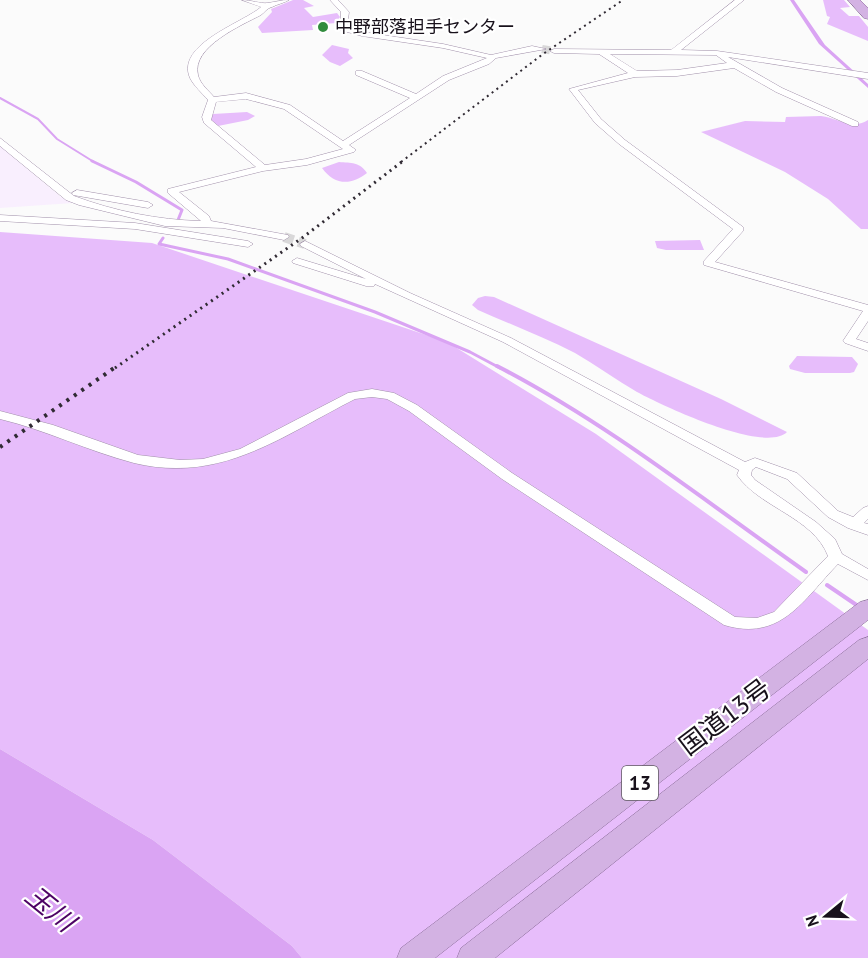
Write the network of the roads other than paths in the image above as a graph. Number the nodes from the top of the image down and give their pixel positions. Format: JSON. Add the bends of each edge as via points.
{"nodes":[{"id":1,"x":246,"y":0,"type":"edge"},
{"id":2,"x":285,"y":0,"type":"edge"},
{"id":3,"x":334,"y":0,"type":"edge"},
{"id":4,"x":740,"y":0,"type":"edge"},
{"id":5,"x":854,"y":0,"type":"edge"},
{"id":6,"x":266,"y":6,"type":"junction"},
{"id":7,"x":868,"y":15,"type":"edge"},
{"id":8,"x":542,"y":49,"type":"tunnel mouth"},
{"id":9,"x":599,"y":50,"type":"junction"},
{"id":10,"x":554,"y":51,"type":"tunnel mouth"},
{"id":11,"x":674,"y":52,"type":"junction"},
{"id":12,"x":714,"y":53,"type":"junction"},
{"id":13,"x":491,"y":57,"type":"junction"},
{"id":14,"x":735,"y":65,"type":"junction"},
{"id":15,"x":359,"y":73,"type":"dead end"},
{"id":16,"x":635,"y":74,"type":"junction"},
{"id":17,"x":865,"y":76,"type":"edge"},
{"id":18,"x":416,"y":97,"type":"junction"},
{"id":19,"x":212,"y":100,"type":"junction"},
{"id":20,"x":855,"y":123,"type":"dead end"},
{"id":21,"x":0,"y":141,"type":"edge"},
{"id":22,"x":344,"y":144,"type":"junction"},
{"id":23,"x":263,"y":168,"type":"junction"},
{"id":24,"x":63,"y":192,"type":"junction"},
{"id":25,"x":148,"y":205,"type":"dead end"},
{"id":26,"x":144,"y":217,"type":"junction"},
{"id":27,"x":0,"y":218,"type":"edge"},
{"id":28,"x":19,"y":218,"type":"junction"},
{"id":29,"x":207,"y":225,"type":"junction"},
{"id":30,"x":284,"y":237,"type":"tunnel mouth"},
{"id":31,"x":248,"y":244,"type":"dead end"},
{"id":32,"x":305,"y":244,"type":"tunnel mouth"},
{"id":33,"x":297,"y":261,"type":"dead end"},
{"id":34,"x":397,"y":290,"type":"junction"},
{"id":35,"x":868,"y":311,"type":"edge"},
{"id":36,"x":868,"y":347,"type":"edge"},
{"id":37,"x":0,"y":415,"type":"edge"},
{"id":38,"x":746,"y":468,"type":"junction"},
{"id":39,"x":868,"y":512,"type":"edge"},
{"id":40,"x":853,"y":525,"type":"junction"},
{"id":41,"x":868,"y":530,"type":"edge"},
{"id":42,"x":836,"y":557,"type":"junction"},
{"id":43,"x":868,"y":575,"type":"edge"},
{"id":44,"x":868,"y":608,"type":"edge"},
{"id":45,"x":868,"y":646,"type":"edge"},
{"id":46,"x":412,"y":958,"type":"edge"},
{"id":47,"x":472,"y":958,"type":"edge"}],
"edges":[{"from":1,"to":6,"type":"street"},
{"from":2,"to":6,"type":"street"},
{"from":3,"to":13,"type":"street","via":[[345,12],[342,27],[351,31]]},
{"from":4,"to":11,"type":"street"},
{"from":5,"to":7,"type":"highway"},
{"from":6,"to":19,"type":"street","via":[[197,54],[192,63],[193,76]]},
{"from":8,"to":13,"type":"street"},
{"from":9,"to":10,"type":"street"},
{"from":9,"to":11,"type":"street"},
{"from":9,"to":16,"type":"street"},
{"from":11,"to":12,"type":"street"},
{"from":12,"to":14,"type":"street"},
{"from":12,"to":17,"type":"street"},
{"from":13,"to":18,"type":"street"},
{"from":14,"to":16,"type":"street"},
{"from":14,"to":20,"type":"street","via":[[779,90]]},
{"from":15,"to":18,"type":"street"},
{"from":16,"to":35,"type":"street","via":[[573,89],[598,121],[622,142],[739,230],[708,263]]},
{"from":18,"to":22,"type":"street"},
{"from":19,"to":22,"type":"street","via":[[246,96],[287,107]]},
{"from":19,"to":23,"type":"street","via":[[207,121]]},
{"from":21,"to":24,"type":"street"},
{"from":22,"to":23,"type":"street","via":[[351,150]]},
{"from":23,"to":29,"type":"street","via":[[171,191],[205,218]]},
{"from":24,"to":25,"type":"street"},
{"from":24,"to":26,"type":"street","via":[[83,203]]},
{"from":26,"to":28,"type":"street"},
{"from":26,"to":29,"type":"street","via":[[165,223]]},
{"from":27,"to":28,"type":"street"},
{"from":28,"to":31,"type":"street","via":[[135,226]]},
{"from":29,"to":30,"type":"street","via":[[242,227]]},
{"from":32,"to":34,"type":"street"},
{"from":33,"to":34,"type":"street"},
{"from":34,"to":38,"type":"street","via":[[507,340]]},
{"from":35,"to":36,"type":"street","via":[[849,341]]},
{"from":37,"to":42,"type":"street","via":[[144,462],[168,466],[230,457],[352,396],[390,396],[736,625],[756,625],[779,616]]},
{"from":38,"to":40,"type":"street","via":[[755,462],[792,476],[833,514]]},
{"from":38,"to":42,"type":"street","via":[[744,475],[750,483],[818,531],[830,542]]},
{"from":39,"to":40,"type":"street"},
{"from":40,"to":41,"type":"street"},
{"from":42,"to":43,"type":"street"},
{"from":44,"to":46,"type":"highway","name":"国道13号","number":"13"},
{"from":45,"to":47,"type":"highway","name":"国道13号","number":"13"}]}
